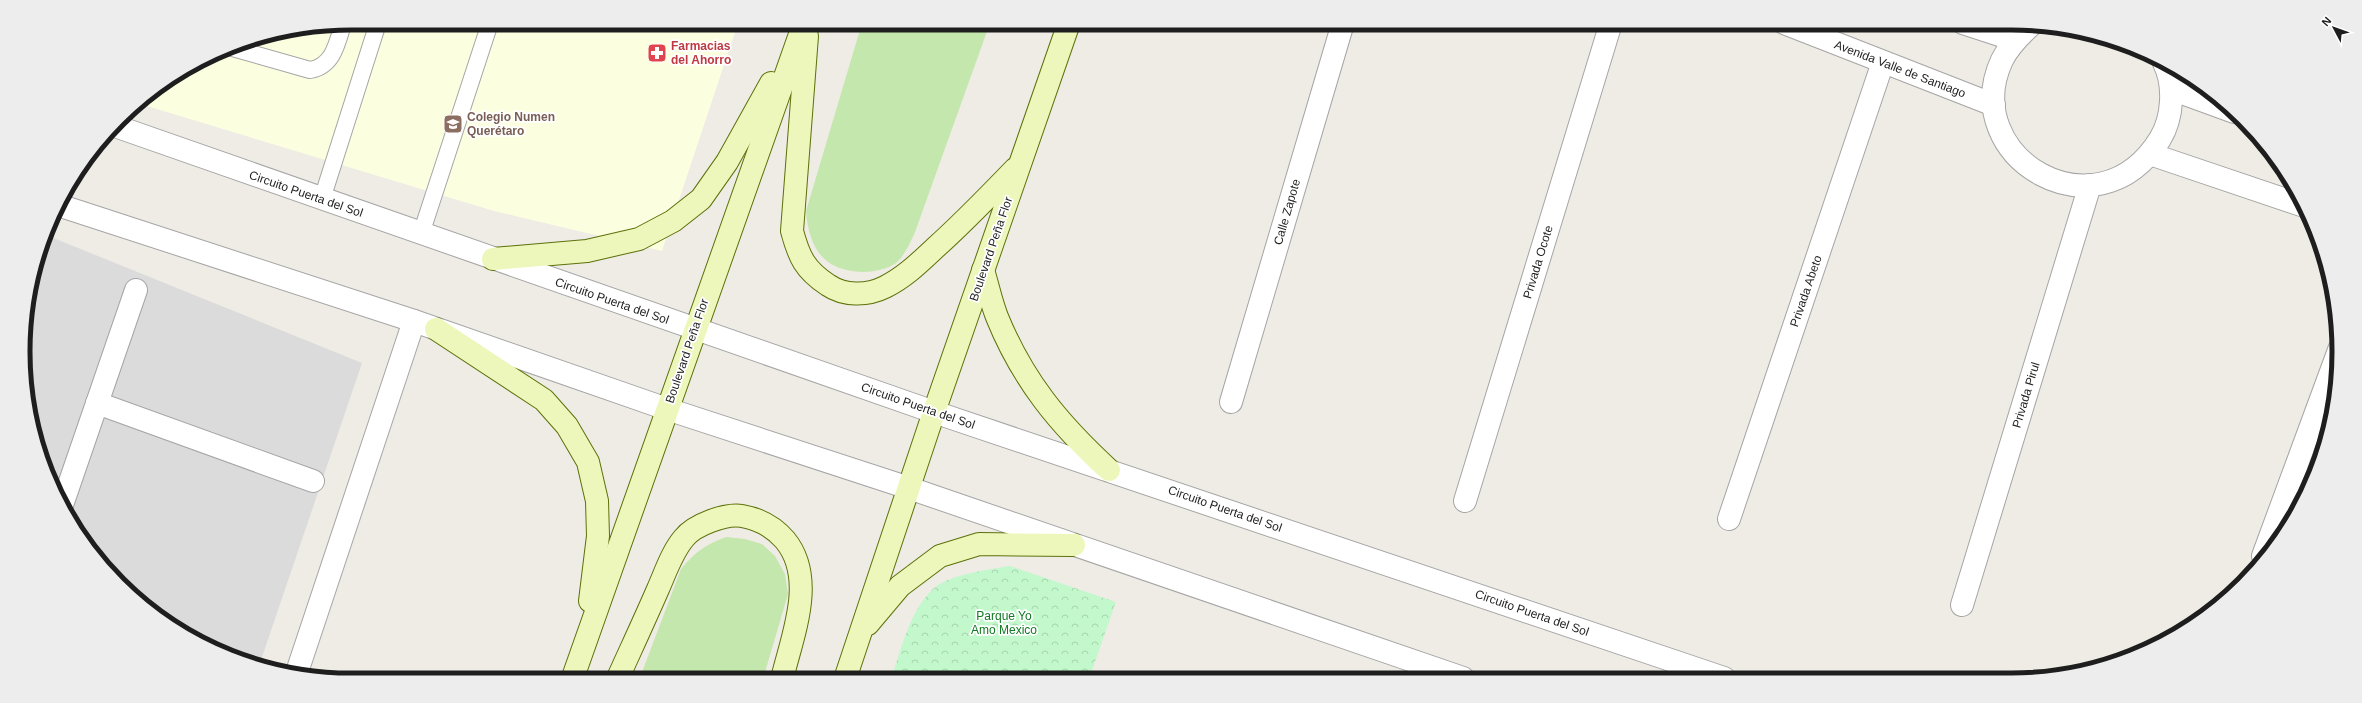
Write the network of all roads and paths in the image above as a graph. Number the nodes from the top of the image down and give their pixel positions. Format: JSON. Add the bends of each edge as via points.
{"nodes":[{"id":1,"x":376,"y":30,"type":"edge"},
{"id":2,"x":488,"y":30,"type":"edge"},
{"id":3,"x":802,"y":30,"type":"edge"},
{"id":4,"x":803,"y":30,"type":"edge"},
{"id":5,"x":805,"y":30,"type":"edge"},
{"id":6,"x":1067,"y":30,"type":"edge"},
{"id":7,"x":1341,"y":30,"type":"edge"},
{"id":8,"x":1609,"y":30,"type":"edge"},
{"id":9,"x":1802,"y":30,"type":"edge"},
{"id":10,"x":1984,"y":30,"type":"edge"},
{"id":11,"x":341,"y":31,"type":"edge"},
{"id":12,"x":2025,"y":31,"type":"edge"},
{"id":13,"x":2015,"y":40,"type":"junction"},
{"id":14,"x":243,"y":49,"type":"edge"},
{"id":15,"x":1883,"y":62,"type":"junction"},
{"id":16,"x":2166,"y":70,"type":"edge"},
{"id":17,"x":2171,"y":89,"type":"junction"},
{"id":18,"x":1994,"y":105,"type":"junction"},
{"id":19,"x":2217,"y":106,"type":"edge"},
{"id":20,"x":121,"y":128,"type":"edge"},
{"id":21,"x":2150,"y":154,"type":"junction"},
{"id":22,"x":1020,"y":165,"type":"junction"},
{"id":23,"x":2090,"y":185,"type":"junction"},
{"id":24,"x":322,"y":199,"type":"junction"},
{"id":25,"x":2296,"y":203,"type":"edge"},
{"id":26,"x":64,"y":207,"type":"edge"},
{"id":27,"x":421,"y":234,"type":"junction"},
{"id":28,"x":493,"y":259,"type":"junction"},
{"id":29,"x":983,"y":270,"type":"junction"},
{"id":30,"x":136,"y":290,"type":"dead end"},
{"id":31,"x":414,"y":322,"type":"junction"},
{"id":32,"x":436,"y":329,"type":"junction"},
{"id":33,"x":695,"y":329,"type":"junction"},
{"id":34,"x":2331,"y":371,"type":"edge"},
{"id":35,"x":97,"y":402,"type":"junction"},
{"id":36,"x":1231,"y":402,"type":"dead end"},
{"id":37,"x":667,"y":409,"type":"junction"},
{"id":38,"x":934,"y":412,"type":"junction"},
{"id":39,"x":1109,"y":470,"type":"junction"},
{"id":40,"x":313,"y":481,"type":"dead end"},
{"id":41,"x":909,"y":488,"type":"junction"},
{"id":42,"x":65,"y":497,"type":"edge"},
{"id":43,"x":1465,"y":501,"type":"dead end"},
{"id":44,"x":1729,"y":519,"type":"dead end"},
{"id":45,"x":1074,"y":545,"type":"junction"},
{"id":46,"x":2267,"y":546,"type":"edge"},
{"id":47,"x":1962,"y":605,"type":"dead end"},
{"id":48,"x":860,"y":634,"type":"junction"},
{"id":49,"x":585,"y":643,"type":"junction"},
{"id":50,"x":298,"y":668,"type":"edge"},
{"id":51,"x":574,"y":673,"type":"edge"},
{"id":52,"x":620,"y":673,"type":"edge"},
{"id":53,"x":783,"y":673,"type":"edge"},
{"id":54,"x":847,"y":673,"type":"edge"},
{"id":55,"x":1448,"y":673,"type":"edge"},
{"id":56,"x":1709,"y":673,"type":"edge"}],
"edges":[{"from":1,"to":24,"type":"lane"},
{"from":2,"to":27,"type":"lane"},
{"from":3,"to":28,"type":"main road","via":[[727,162],[701,199],[673,221],[639,239],[587,251]]},
{"from":4,"to":33,"type":"main road","name":"Boulevard Peña Flor"},
{"from":5,"to":22,"type":"main road","via":[[792,232],[799,256],[814,277],[835,290],[858,294],[884,288],[907,274]]},
{"from":6,"to":22,"type":"main road","name":"Boulevard Peña Flor"},
{"from":7,"to":36,"type":"street","name":"Calle Zapote"},
{"from":8,"to":43,"type":"street","name":"Privada Ocote"},
{"from":9,"to":15,"type":"street","name":"Avenida Valle de Santiago"},
{"from":10,"to":13,"type":"street"},
{"from":11,"to":14,"type":"lane","via":[[334,52],[318,69],[310,70]]},
{"from":12,"to":13,"type":"street"},
{"from":13,"to":18,"type":"street","via":[[2002,60],[1995,82]]},
{"from":15,"to":18,"type":"street","name":"Avenida Valle de Santiago"},
{"from":15,"to":44,"type":"street","name":"Privada Abeto"},
{"from":16,"to":17,"type":"street"},
{"from":17,"to":19,"type":"street"},
{"from":17,"to":21,"type":"street","via":[[2170,113],[2162,134]]},
{"from":18,"to":23,"type":"street","via":[[2001,132],[2015,155],[2036,174],[2063,184]]},
{"from":20,"to":24,"type":"street","name":"Circuito Puerta del Sol"},
{"from":21,"to":23,"type":"street","via":[[2133,170],[2112,180]]},
{"from":21,"to":25,"type":"street"},
{"from":22,"to":29,"type":"main road","name":"Boulevard Peña Flor"},
{"from":23,"to":47,"type":"street","name":"Privada Pirul"},
{"from":24,"to":27,"type":"street","name":"Circuito Puerta del Sol"},
{"from":26,"to":31,"type":"street"},
{"from":27,"to":28,"type":"street","name":"Circuito Puerta del Sol"},
{"from":28,"to":33,"type":"street","name":"Circuito Puerta del Sol"},
{"from":29,"to":38,"type":"main road","name":"Boulevard Peña Flor"},
{"from":29,"to":39,"type":"main road","via":[[997,316],[1017,360],[1043,401],[1074,438]]},
{"from":30,"to":35,"type":"street"},
{"from":31,"to":32,"type":"street"},
{"from":31,"to":50,"type":"street"},
{"from":32,"to":37,"type":"street"},
{"from":32,"to":49,"type":"main road","via":[[544,400],[567,426],[588,462],[598,501],[598,536]]},
{"from":33,"to":37,"type":"main road","name":"Boulevard Peña Flor"},
{"from":33,"to":38,"type":"street","name":"Circuito Puerta del Sol"},
{"from":34,"to":46,"type":"street"},
{"from":35,"to":40,"type":"street"},
{"from":35,"to":42,"type":"street"},
{"from":37,"to":41,"type":"street"},
{"from":37,"to":49,"type":"main road","name":"Boulevard Peña Flor"},
{"from":38,"to":39,"type":"street","name":"Circuito Puerta del Sol"},
{"from":38,"to":41,"type":"main road","name":"Boulevard Peña Flor"},
{"from":39,"to":56,"type":"street","name":"Circuito Puerta del Sol"},
{"from":41,"to":45,"type":"street"},
{"from":41,"to":48,"type":"main road","name":"Boulevard Peña Flor"},
{"from":45,"to":48,"type":"main road","via":[[979,544],[940,556],[900,586]]},
{"from":45,"to":55,"type":"street"},
{"from":48,"to":54,"type":"main road","name":"Boulevard Peña Flor"},
{"from":49,"to":51,"type":"main road","name":"Boulevard Peña Flor"},
{"from":52,"to":53,"type":"main road","via":[[673,555],[685,536],[708,522],[733,514],[756,518],[777,531],[794,551],[800,576],[800,599]]}]}
